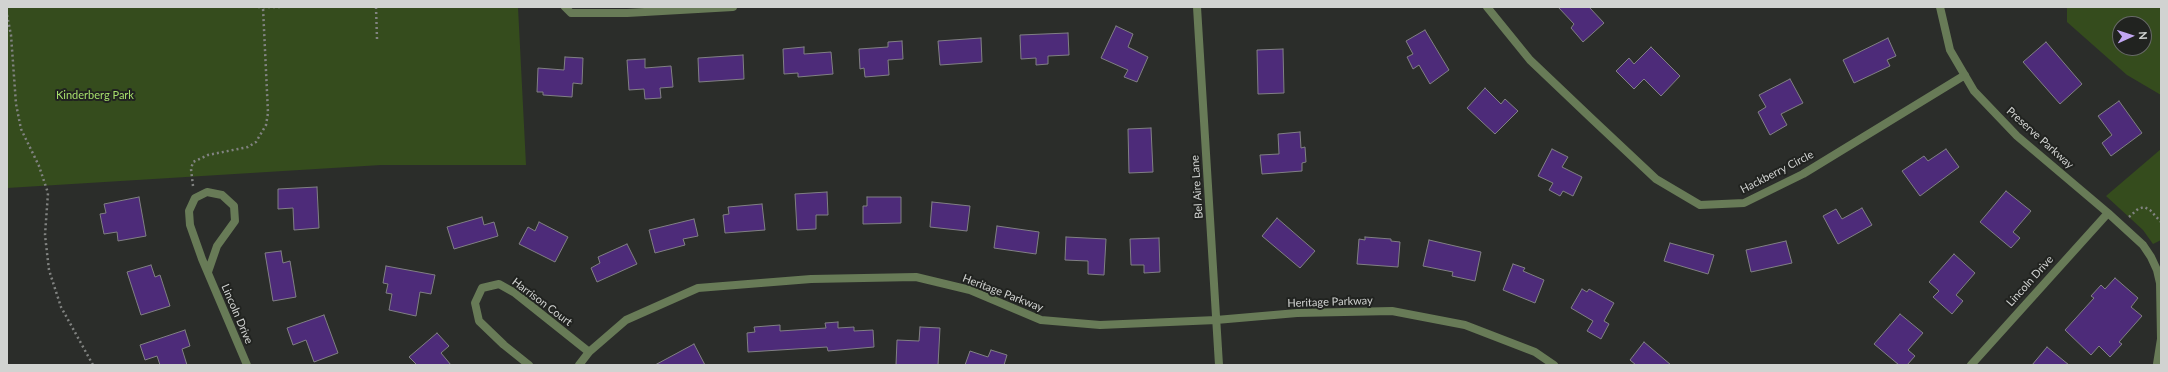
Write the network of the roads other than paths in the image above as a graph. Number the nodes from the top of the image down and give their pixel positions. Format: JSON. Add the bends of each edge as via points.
{"nodes":[{"id":1,"x":565,"y":7,"type":"edge"},
{"id":2,"x":733,"y":7,"type":"edge"},
{"id":3,"x":1197,"y":7,"type":"edge"},
{"id":4,"x":1487,"y":7,"type":"edge"},
{"id":5,"x":1940,"y":7,"type":"edge"},
{"id":6,"x":1965,"y":75,"type":"junction"},
{"id":7,"x":2108,"y":212,"type":"junction"},
{"id":8,"x":208,"y":272,"type":"junction"},
{"id":9,"x":1216,"y":320,"type":"junction"},
{"id":10,"x":588,"y":352,"type":"junction"},
{"id":11,"x":247,"y":365,"type":"edge"},
{"id":12,"x":529,"y":365,"type":"edge"},
{"id":13,"x":579,"y":365,"type":"edge"},
{"id":14,"x":1219,"y":365,"type":"edge"},
{"id":15,"x":1554,"y":365,"type":"edge"},
{"id":16,"x":1970,"y":365,"type":"edge"},
{"id":17,"x":2156,"y":365,"type":"edge"},
{"id":18,"x":2161,"y":365,"type":"edge"}],
"edges":[{"from":1,"to":2,"type":"street","via":[[571,13]]},
{"from":3,"to":9,"type":"street","name":"Bel Aire Lane"},
{"from":4,"to":6,"type":"street","name":"Hackberry Circle","via":[[1530,60],[1656,179],[1700,205],[1744,203],[1803,174]]},
{"from":5,"to":6,"type":"street","name":"Preserve Parkway","via":[[1950,50]]},
{"from":6,"to":7,"type":"street","name":"Preserve Parkway","via":[[1974,91],[2017,136]]},
{"from":7,"to":16,"type":"street","name":"Lincoln Drive"},
{"from":7,"to":17,"type":"street","name":"Preserve Parkway","via":[[2143,245],[2157,270],[2160,283],[2161,339]]},
{"from":8,"to":8,"type":"street","name":"Lincoln Drive","via":[[217,246],[235,221],[234,206],[222,195],[207,192],[195,198],[189,211],[190,225]]},
{"from":8,"to":11,"type":"street","name":"Lincoln Drive"},
{"from":9,"to":10,"type":"street","name":"Heritage Parkway","via":[[1100,325],[1041,320],[970,290],[916,277],[811,279],[698,288],[626,320]]},
{"from":9,"to":14,"type":"street","name":"Bel Aire Lane"},
{"from":9,"to":15,"type":"street","name":"Heritage Parkway","via":[[1297,313],[1392,311],[1465,325],[1535,352]]},
{"from":10,"to":12,"type":"street","name":"Harrison Court","via":[[515,293],[499,284],[482,288],[475,303],[479,322]]},
{"from":10,"to":13,"type":"street","name":"Heritage Parkway"},
{"from":17,"to":18,"type":"street"}]}
